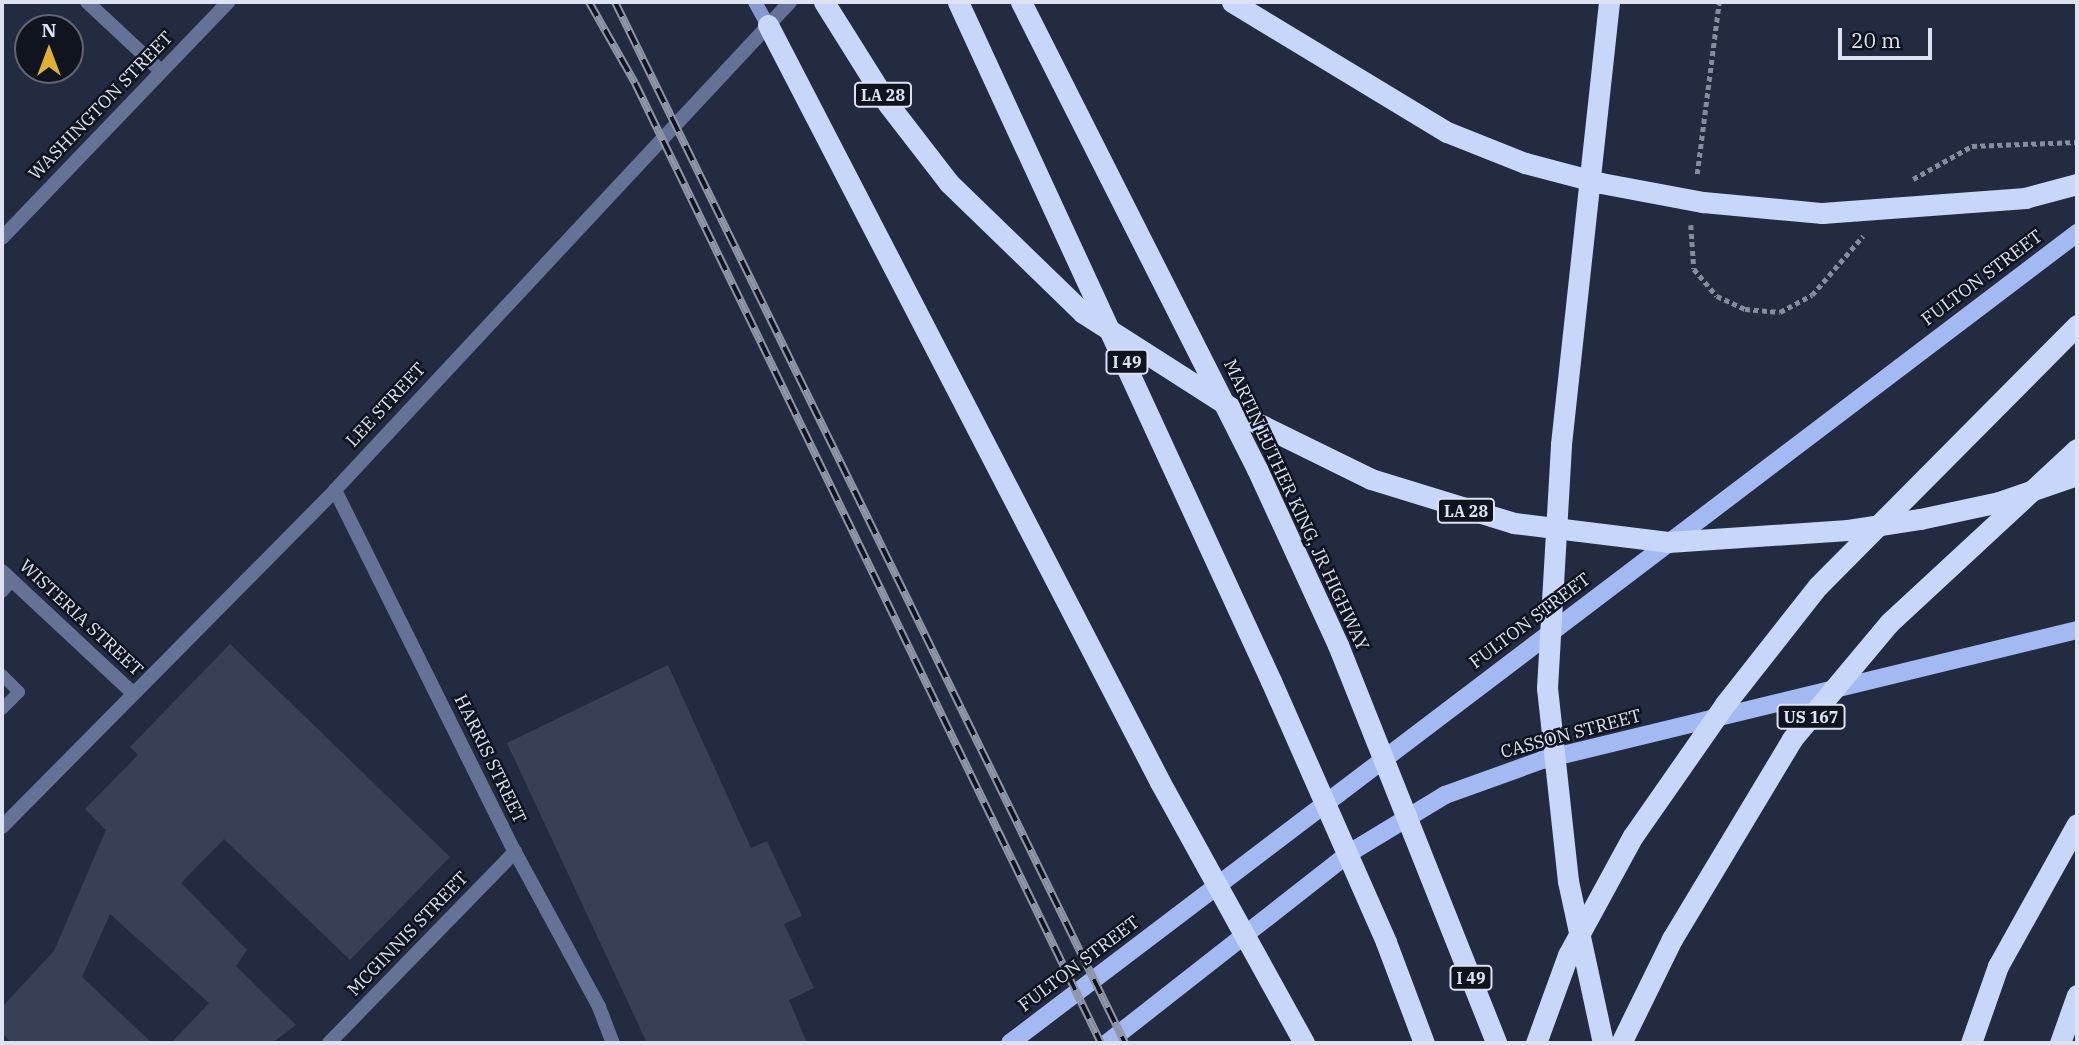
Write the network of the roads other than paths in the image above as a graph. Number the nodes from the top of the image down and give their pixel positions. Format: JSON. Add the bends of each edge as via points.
{"nodes":[{"id":1,"x":88,"y":2,"type":"edge"},
{"id":2,"x":228,"y":2,"type":"edge"},
{"id":3,"x":755,"y":2,"type":"edge"},
{"id":4,"x":790,"y":2,"type":"edge"},
{"id":5,"x":824,"y":2,"type":"edge"},
{"id":6,"x":958,"y":2,"type":"edge"},
{"id":7,"x":1232,"y":2,"type":"edge"},
{"id":8,"x":1609,"y":2,"type":"edge"},
{"id":9,"x":1025,"y":10,"type":"edge"},
{"id":10,"x":768,"y":25,"type":"junction"},
{"id":11,"x":161,"y":71,"type":"junction"},
{"id":12,"x":2077,"y":184,"type":"edge"},
{"id":13,"x":2077,"y":233,"type":"edge"},
{"id":14,"x":2,"y":237,"type":"edge"},
{"id":15,"x":2077,"y":326,"type":"edge"},
{"id":16,"x":2077,"y":449,"type":"edge"},
{"id":17,"x":2077,"y":475,"type":"edge"},
{"id":18,"x":335,"y":490,"type":"junction"},
{"id":19,"x":5,"y":581,"type":"edge"},
{"id":20,"x":2077,"y":630,"type":"edge"},
{"id":21,"x":2,"y":675,"type":"edge"},
{"id":22,"x":134,"y":694,"type":"junction"},
{"id":23,"x":2,"y":709,"type":"edge"},
{"id":24,"x":2077,"y":824,"type":"edge"},
{"id":25,"x":2,"y":827,"type":"edge"},
{"id":26,"x":515,"y":852,"type":"junction"},
{"id":27,"x":2077,"y":995,"type":"edge"},
{"id":28,"x":330,"y":1043,"type":"edge"},
{"id":29,"x":613,"y":1043,"type":"edge"},
{"id":30,"x":1010,"y":1043,"type":"edge"},
{"id":31,"x":1107,"y":1043,"type":"edge"},
{"id":32,"x":1304,"y":1043,"type":"edge"},
{"id":33,"x":1424,"y":1043,"type":"edge"},
{"id":34,"x":1496,"y":1043,"type":"edge"},
{"id":35,"x":1536,"y":1043,"type":"edge"},
{"id":36,"x":1603,"y":1043,"type":"edge"},
{"id":37,"x":1621,"y":1043,"type":"edge"},
{"id":38,"x":1971,"y":1043,"type":"edge"},
{"id":39,"x":2060,"y":1043,"type":"edge"}],
"edges":[{"from":1,"to":11,"type":"street"},
{"from":2,"to":11,"type":"street","name":"WASHINGTON STREET"},
{"from":3,"to":10,"type":"main road"},
{"from":4,"to":10,"type":"street","name":"LEE STREET"},
{"from":5,"to":17,"type":"highway","number":"LA 28","via":[[888,104],[949,183],[1083,313],[1249,419],[1307,452],[1371,479],[1514,523],[1668,542],[1848,530],[1920,519],[1999,502]]},
{"from":6,"to":33,"type":"highway","number":"I 49","via":[[1271,681],[1386,942]]},
{"from":7,"to":12,"type":"highway","via":[[1447,132],[1525,163],[1601,183],[1703,202],[1822,213],[2012,200]]},
{"from":8,"to":36,"type":"highway","via":[[1561,444],[1547,688],[1567,881]]},
{"from":9,"to":34,"type":"highway","name":"MARTIN LUTHER KING, JR HIGHWAY","number":"I 49","via":[[1257,469],[1338,645]]},
{"from":10,"to":18,"type":"street","name":"LEE STREET"},
{"from":10,"to":32,"type":"highway","via":[[1160,782]]},
{"from":11,"to":14,"type":"street","name":"WASHINGTON STREET"},
{"from":13,"to":30,"type":"main road","name":"FULTON STREET"},
{"from":15,"to":35,"type":"highway","via":[[1818,586],[1725,705],[1633,836],[1568,955]]},
{"from":16,"to":37,"type":"highway","number":"US 167","via":[[1889,623],[1792,739],[1672,939]]},
{"from":18,"to":22,"type":"street","name":"LEE STREET"},
{"from":18,"to":26,"type":"street","name":"HARRIS STREET"},
{"from":19,"to":22,"type":"street","name":"WISTERIA STREET"},
{"from":20,"to":31,"type":"main road","name":"CASSON STREET","via":[[1542,760],[1445,794],[1351,852]]},
{"from":21,"to":23,"type":"lane","via":[[19,692]]},
{"from":22,"to":25,"type":"street","name":"LEE STREET"},
{"from":24,"to":38,"type":"highway","via":[[1998,966]]},
{"from":26,"to":28,"type":"street","name":"MCGINNIS STREET"},
{"from":26,"to":29,"type":"street","name":"HARRIS STREET","via":[[599,1007]]},
{"from":27,"to":39,"type":"highway"}]}
